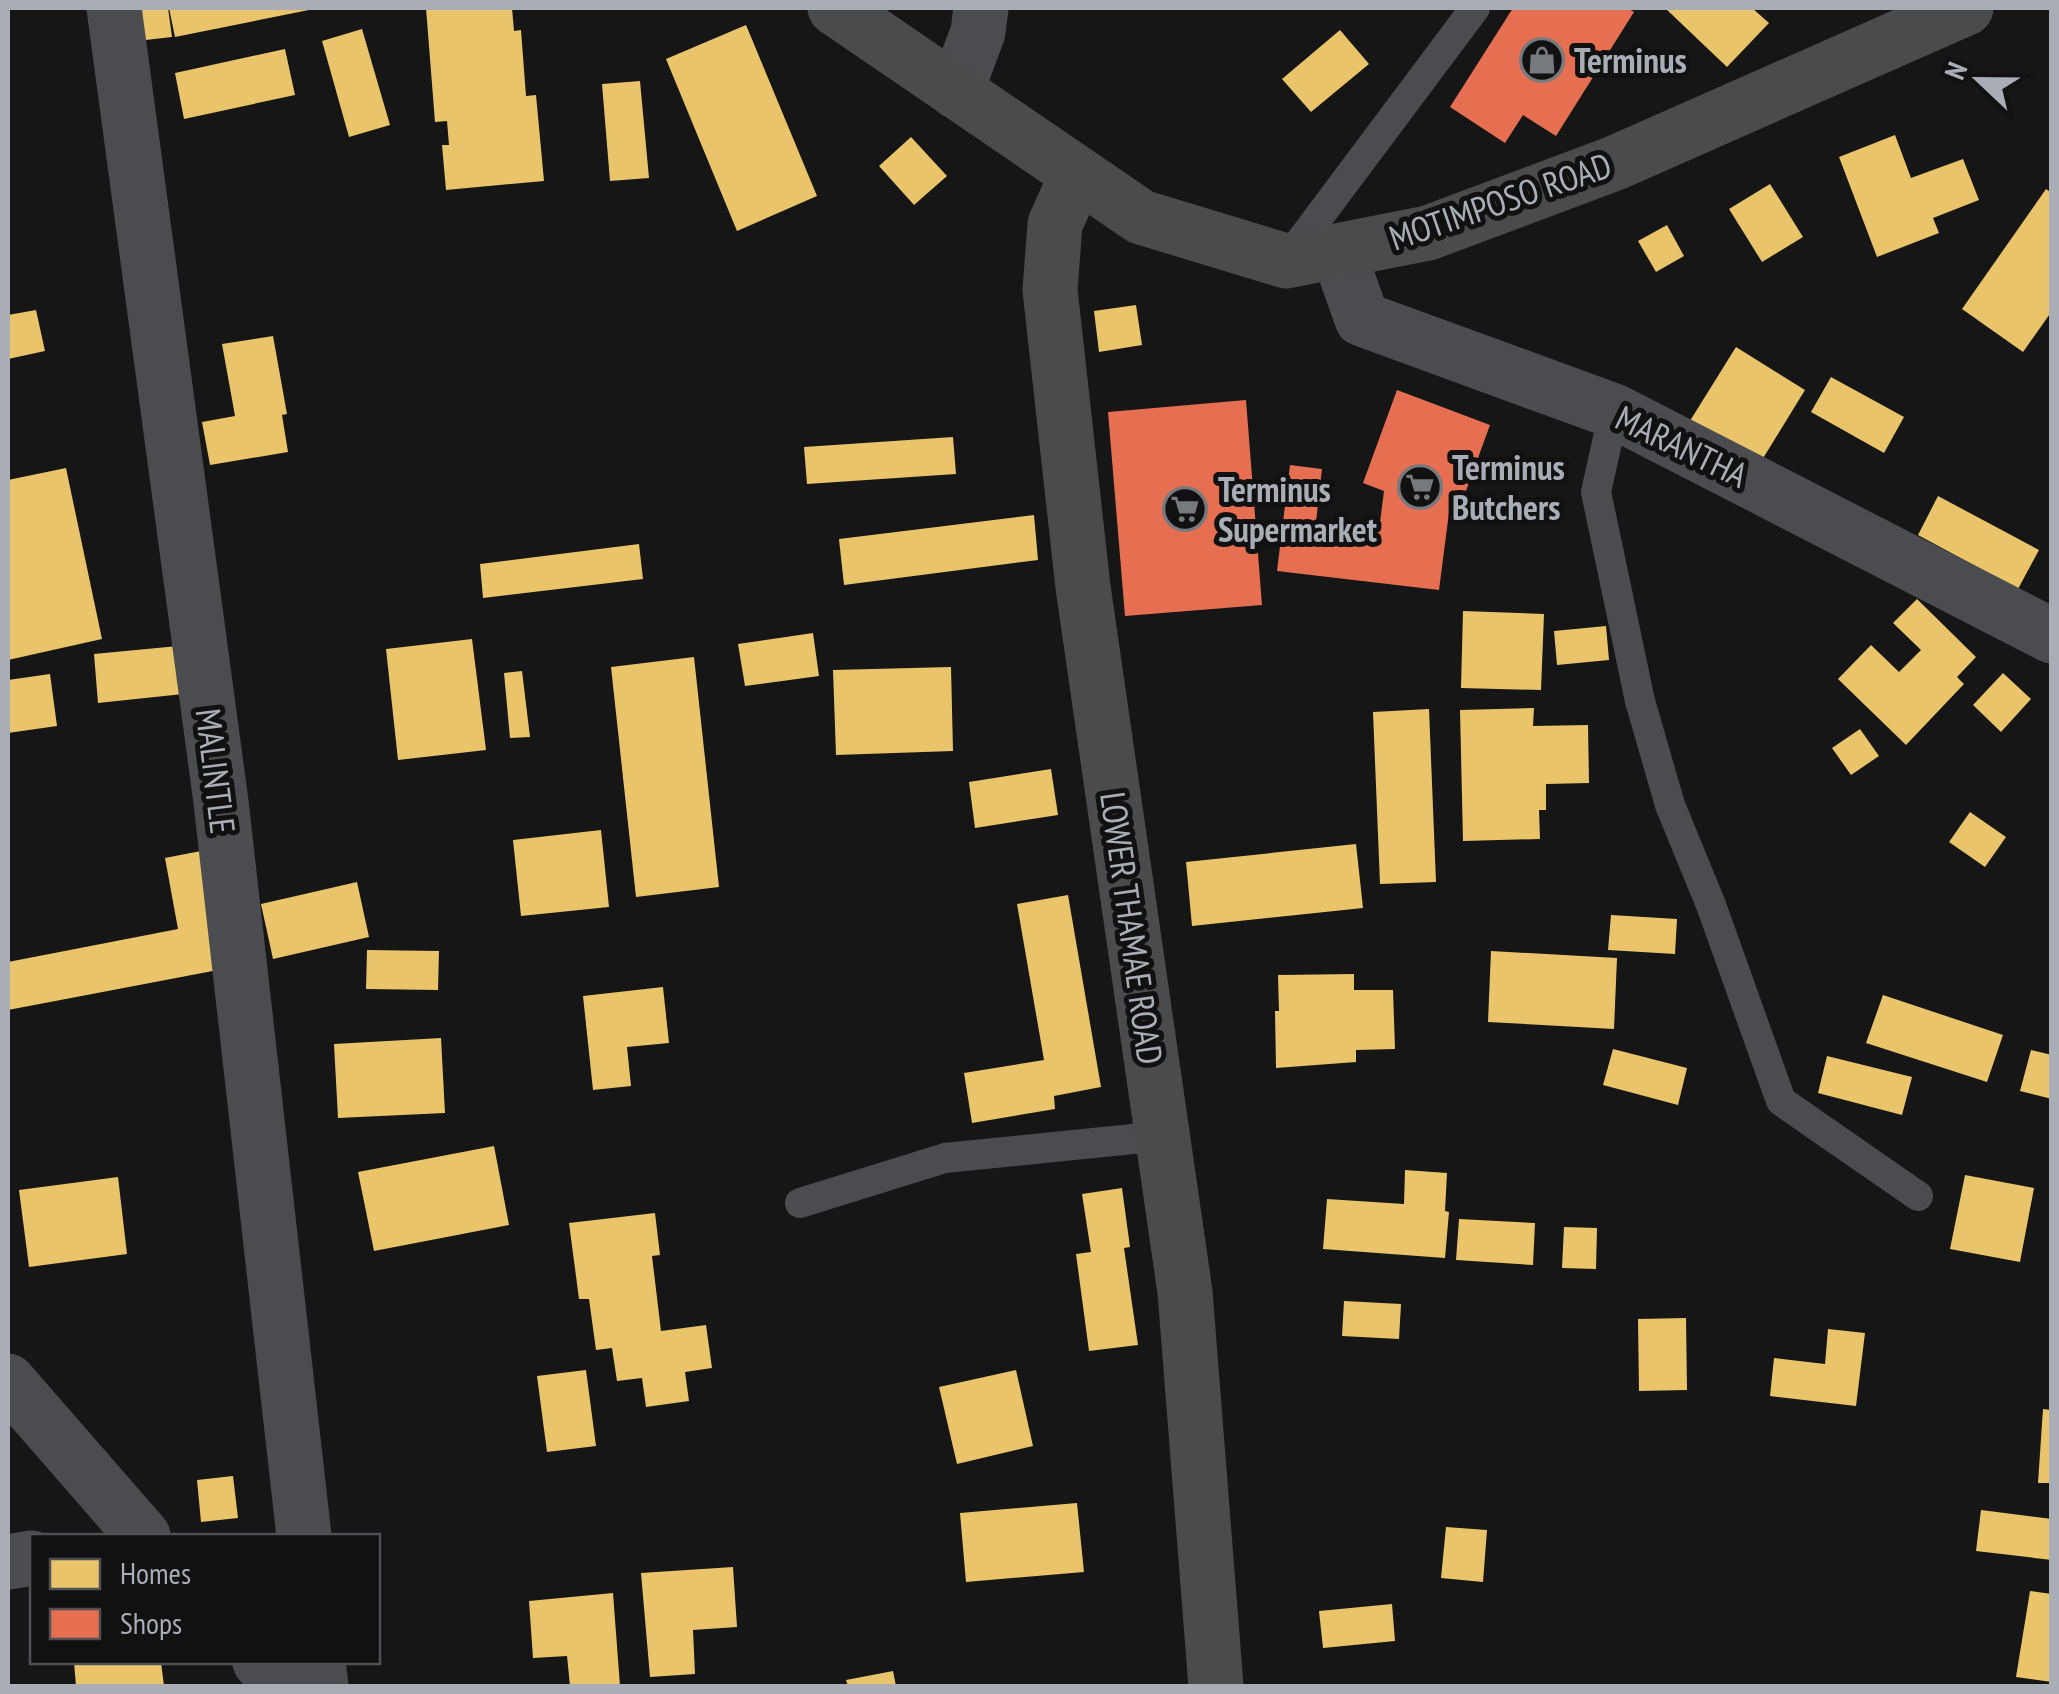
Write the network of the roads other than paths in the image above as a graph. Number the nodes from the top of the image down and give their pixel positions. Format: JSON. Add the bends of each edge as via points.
{"nodes":[{"id":1,"x":114,"y":8,"type":"edge"},
{"id":2,"x":835,"y":8,"type":"edge"},
{"id":3,"x":981,"y":8,"type":"edge"},
{"id":4,"x":1475,"y":8,"type":"edge"},
{"id":5,"x":1966,"y":8,"type":"edge"},
{"id":6,"x":956,"y":90,"type":"junction"},
{"id":7,"x":1077,"y":176,"type":"junction"},
{"id":8,"x":1312,"y":256,"type":"junction"},
{"id":9,"x":1614,"y":411,"type":"junction"},
{"id":10,"x":2052,"y":636,"type":"edge"},
{"id":11,"x":1162,"y":1136,"type":"junction"},
{"id":12,"x":1918,"y":1196,"type":"dead end"},
{"id":13,"x":800,"y":1202,"type":"dead end"},
{"id":14,"x":8,"y":1381,"type":"edge"},
{"id":15,"x":142,"y":1534,"type":"edge"},
{"id":16,"x":304,"y":1534,"type":"edge"},
{"id":17,"x":262,"y":1664,"type":"edge"},
{"id":18,"x":283,"y":1686,"type":"edge"},
{"id":19,"x":1216,"y":1686,"type":"edge"}],
"edges":[{"from":1,"to":16,"type":"street","name":"MALINTLE","via":[[221,802]]},
{"from":2,"to":6,"type":"street","name":"MOTIMPOSO ROAD"},
{"from":3,"to":6,"type":"street"},
{"from":4,"to":8,"type":"lane"},
{"from":5,"to":8,"type":"street","name":"MOTIMPOSO ROAD","via":[[1615,164],[1428,233]]},
{"from":6,"to":7,"type":"street","name":"MOTIMPOSO ROAD"},
{"from":7,"to":8,"type":"street","name":"MOTIMPOSO ROAD","via":[[1141,217]]},
{"from":7,"to":11,"type":"street","name":"LOWER THAMAE ROAD","via":[[1056,224],[1050,290],[1082,587]]},
{"from":8,"to":9,"type":"street","name":"MARANTHA","via":[[1362,318]]},
{"from":9,"to":10,"type":"street","name":"MARANTHA"},
{"from":9,"to":12,"type":"lane","via":[[1596,492],[1640,701],[1670,805],[1781,1101]]},
{"from":11,"to":13,"type":"lane","via":[[945,1158]]},
{"from":11,"to":19,"type":"street","name":"LOWER THAMAE ROAD","via":[[1185,1292]]},
{"from":14,"to":15,"type":"street"},
{"from":17,"to":18,"type":"street"}]}
